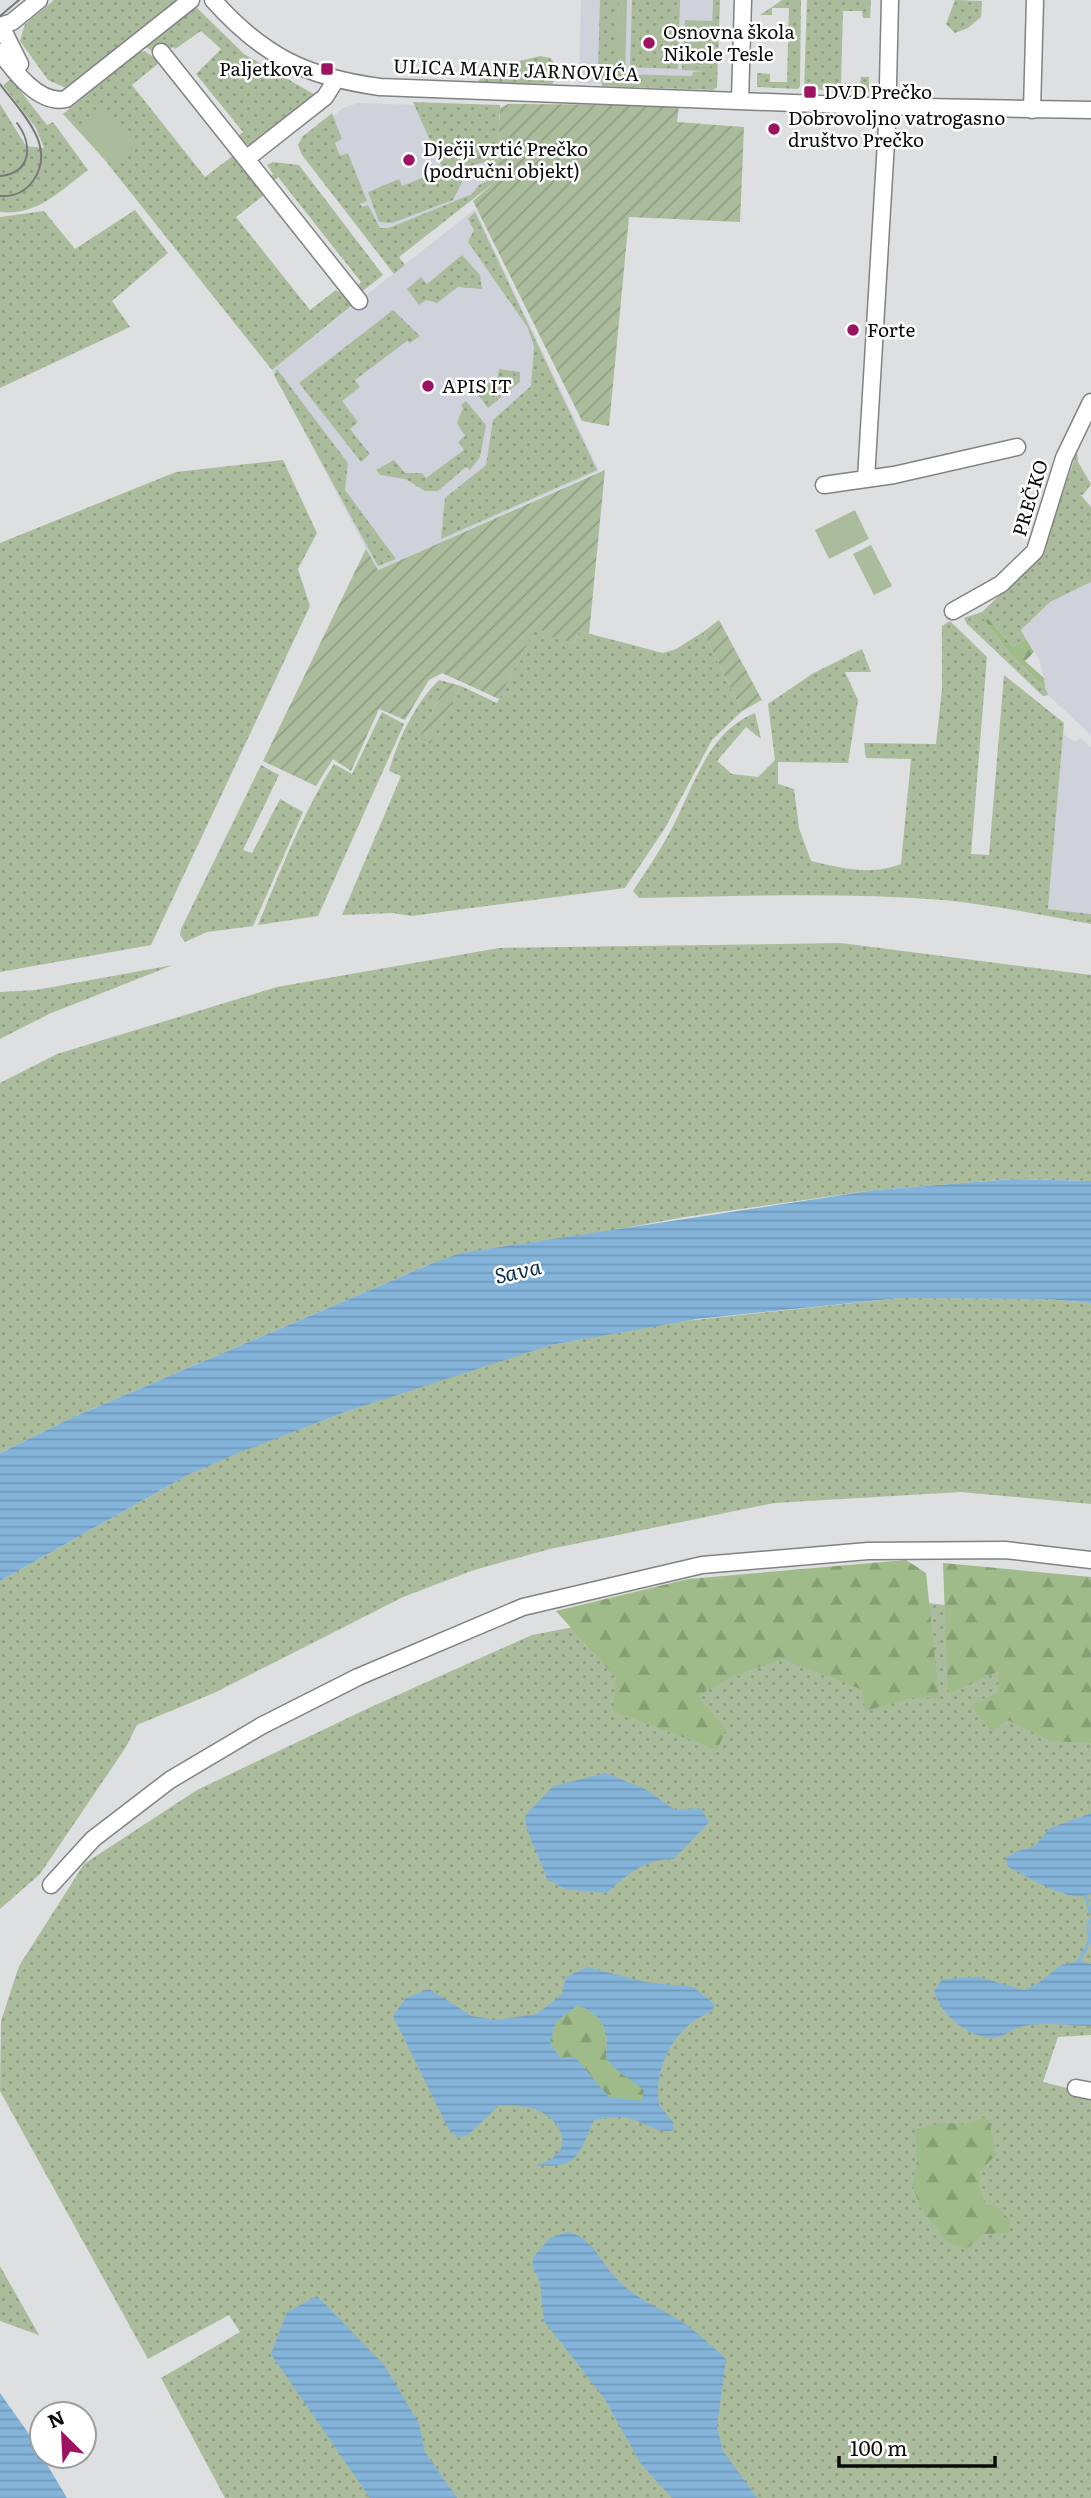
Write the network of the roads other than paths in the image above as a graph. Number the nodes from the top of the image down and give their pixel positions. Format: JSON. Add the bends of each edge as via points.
{"nodes":[{"id":1,"x":39,"y":0,"type":"edge"},
{"id":2,"x":191,"y":0,"type":"edge"},
{"id":3,"x":213,"y":0,"type":"edge"},
{"id":4,"x":743,"y":0,"type":"edge"},
{"id":5,"x":890,"y":0,"type":"edge"},
{"id":6,"x":1035,"y":0,"type":"edge"},
{"id":7,"x":0,"y":26,"type":"edge"},
{"id":8,"x":0,"y":52,"type":"edge"},
{"id":9,"x":161,"y":52,"type":"dead end"},
{"id":10,"x":335,"y":81,"type":"junction"},
{"id":11,"x":34,"y":89,"type":"junction"},
{"id":12,"x":740,"y":100,"type":"junction"},
{"id":13,"x":887,"y":106,"type":"junction"},
{"id":14,"x":1032,"y":110,"type":"junction"},
{"id":15,"x":1091,"y":110,"type":"edge"},
{"id":16,"x":246,"y":159,"type":"junction"},
{"id":17,"x":359,"y":301,"type":"dead end"},
{"id":18,"x":1091,"y":402,"type":"edge"},
{"id":19,"x":1017,"y":447,"type":"dead end"},
{"id":20,"x":866,"y":479,"type":"junction"},
{"id":21,"x":824,"y":485,"type":"dead end"},
{"id":22,"x":953,"y":611,"type":"dead end"},
{"id":23,"x":1091,"y":1560,"type":"edge"},
{"id":24,"x":51,"y":1885,"type":"dead end"}],
"edges":[{"from":1,"to":7,"type":"street"},
{"from":2,"to":11,"type":"street","via":[[70,97],[54,100]]},
{"from":3,"to":10,"type":"street","name":"ULICA MANE JARNOVIĆA","via":[[254,40],[314,75]]},
{"from":4,"to":12,"type":"street"},
{"from":5,"to":13,"type":"street"},
{"from":6,"to":14,"type":"street"},
{"from":7,"to":11,"type":"street"},
{"from":8,"to":11,"type":"street"},
{"from":9,"to":16,"type":"street"},
{"from":10,"to":12,"type":"street","name":"ULICA MANE JARNOVIĆA","via":[[380,87]]},
{"from":10,"to":16,"type":"street","via":[[325,97]]},
{"from":12,"to":13,"type":"street","name":"ULICA MANE JARNOVIĆA"},
{"from":13,"to":14,"type":"street","name":"ULICA MANE JARNOVIĆA"},
{"from":13,"to":20,"type":"street"},
{"from":14,"to":15,"type":"street","name":"ULICA MANE JARNOVIĆA"},
{"from":16,"to":17,"type":"street"},
{"from":18,"to":22,"type":"street","name":"PREČKO","via":[[1064,458],[1035,551],[1001,584]]},
{"from":19,"to":20,"type":"street"},
{"from":20,"to":21,"type":"street"},
{"from":23,"to":24,"type":"street","via":[[1005,1550],[868,1551],[702,1565],[523,1607],[358,1677],[261,1726],[159,1788],[93,1839]]}]}
